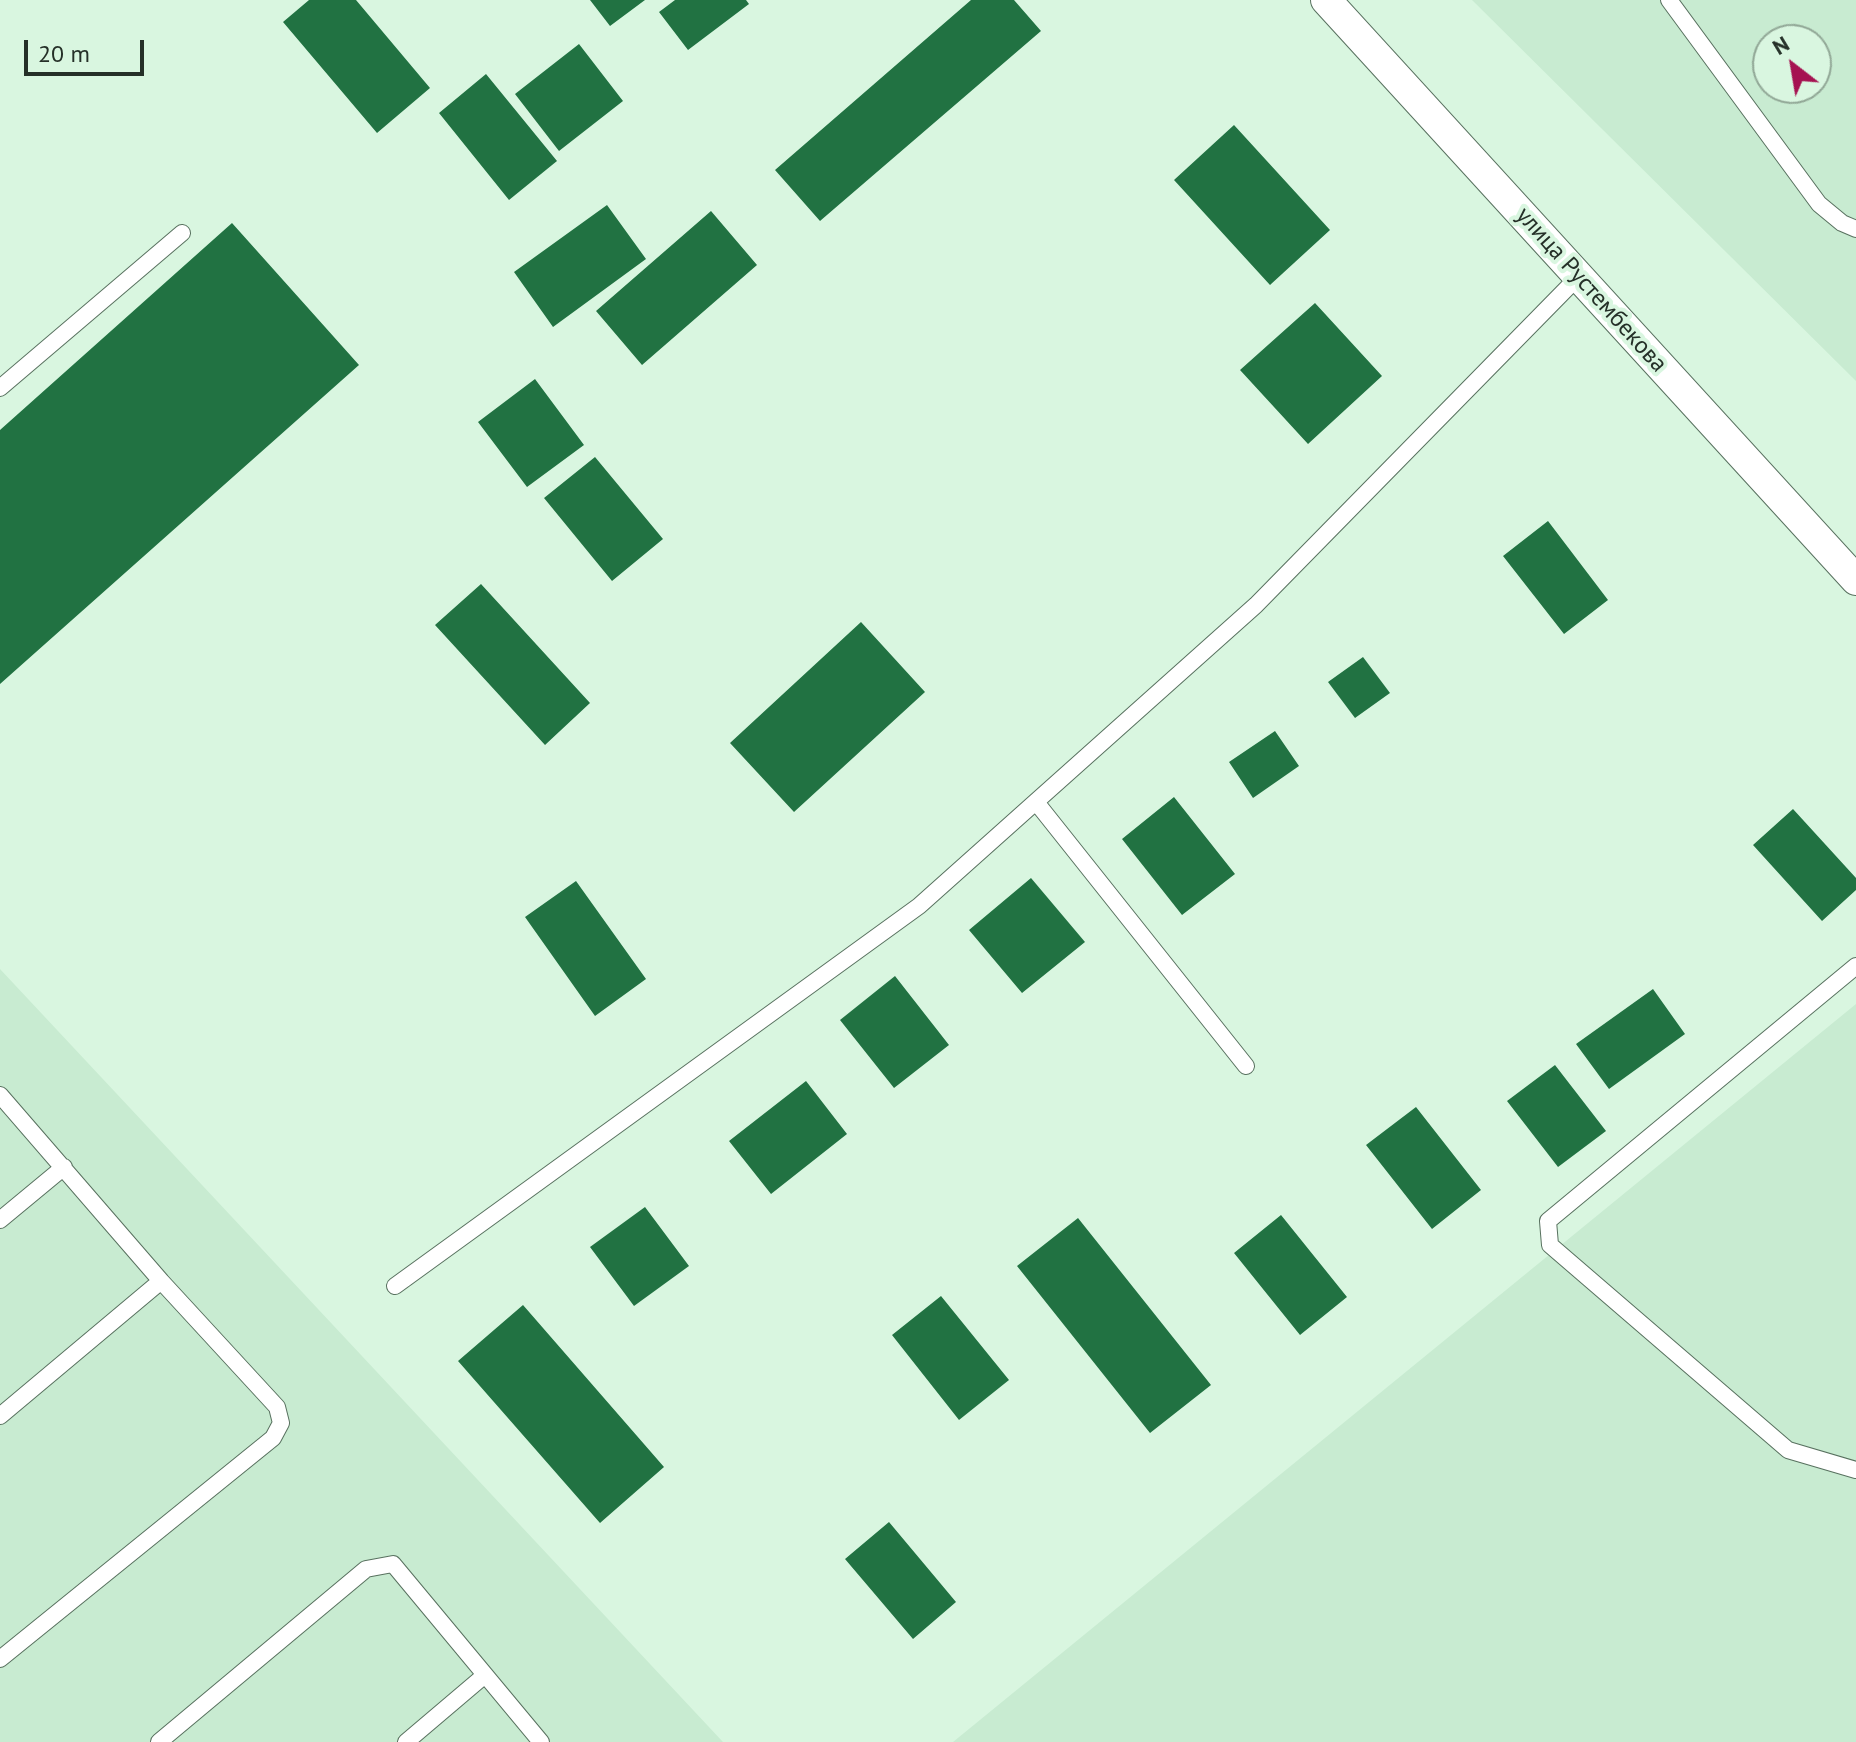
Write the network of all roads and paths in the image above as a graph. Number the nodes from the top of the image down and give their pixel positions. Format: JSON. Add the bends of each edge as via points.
{"nodes":[{"id":1,"x":1326,"y":0,"type":"edge"},
{"id":2,"x":1669,"y":0,"type":"edge"},
{"id":3,"x":1856,"y":229,"type":"edge"},
{"id":4,"x":182,"y":233,"type":"dead end"},
{"id":5,"x":1579,"y":276,"type":"junction"},
{"id":6,"x":0,"y":388,"type":"edge"},
{"id":7,"x":1856,"y":580,"type":"edge"},
{"id":8,"x":1036,"y":802,"type":"junction"},
{"id":9,"x":1856,"y":966,"type":"edge"},
{"id":10,"x":1246,"y":1066,"type":"dead end"},
{"id":11,"x":0,"y":1095,"type":"edge"},
{"id":12,"x":64,"y":1167,"type":"junction"},
{"id":13,"x":0,"y":1220,"type":"edge"},
{"id":14,"x":161,"y":1281,"type":"junction"},
{"id":15,"x":395,"y":1286,"type":"dead end"},
{"id":16,"x":0,"y":1416,"type":"edge"},
{"id":17,"x":1856,"y":1470,"type":"edge"},
{"id":18,"x":0,"y":1659,"type":"edge"},
{"id":19,"x":485,"y":1675,"type":"junction"},
{"id":20,"x":159,"y":1742,"type":"edge"},
{"id":21,"x":406,"y":1742,"type":"edge"},
{"id":22,"x":541,"y":1742,"type":"edge"}],
"edges":[{"from":1,"to":5,"type":"street","name":"улица Рустембекова"},
{"from":2,"to":3,"type":"lane","via":[[1819,204]]},
{"from":4,"to":6,"type":"lane"},
{"from":5,"to":7,"type":"street","name":"улица Рустембекова"},
{"from":5,"to":8,"type":"lane","via":[[1256,605]]},
{"from":8,"to":10,"type":"lane"},
{"from":8,"to":15,"type":"lane","via":[[919,906]]},
{"from":9,"to":17,"type":"lane","via":[[1548,1221],[1550,1245],[1788,1450]]},
{"from":11,"to":12,"type":"lane"},
{"from":12,"to":13,"type":"lane"},
{"from":12,"to":14,"type":"lane"},
{"from":14,"to":16,"type":"lane"},
{"from":14,"to":18,"type":"lane","via":[[277,1407],[281,1423],[273,1438]]},
{"from":19,"to":20,"type":"lane","via":[[393,1564],[378,1564]]},
{"from":19,"to":21,"type":"lane"},
{"from":19,"to":22,"type":"lane"}]}
